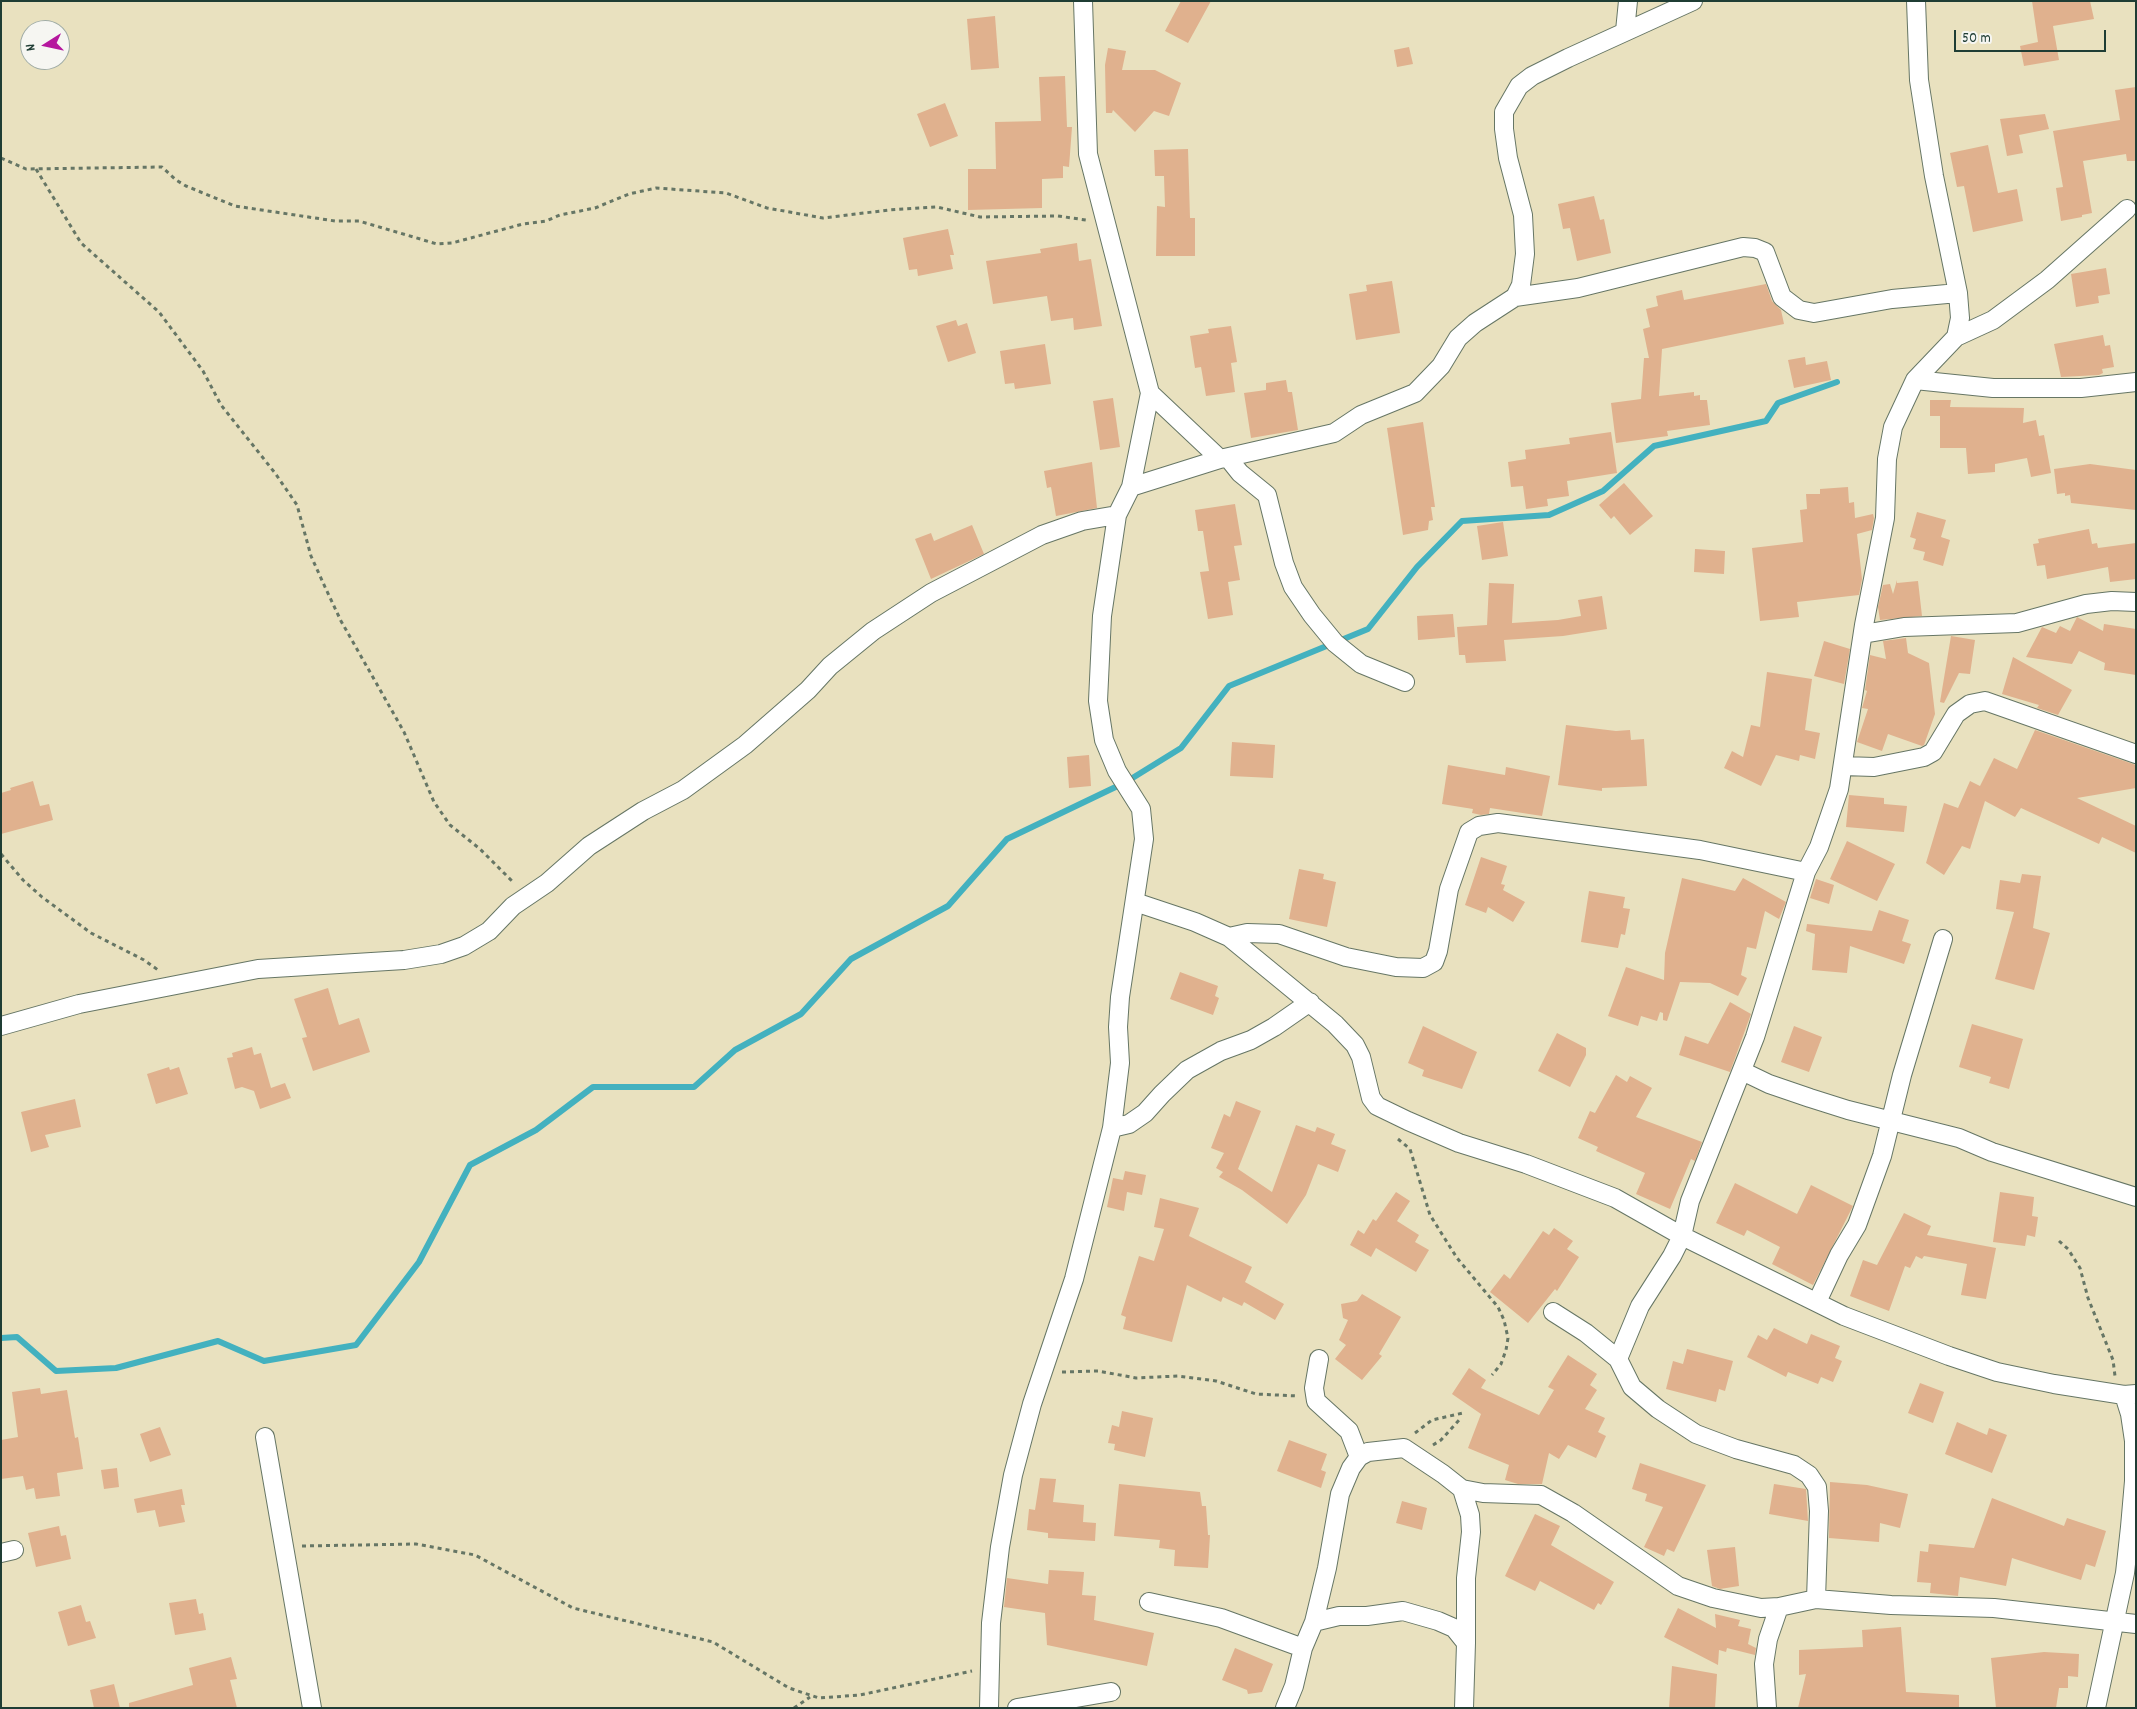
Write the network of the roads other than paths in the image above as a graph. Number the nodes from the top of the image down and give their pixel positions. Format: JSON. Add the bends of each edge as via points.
{"nodes":[{"id":1,"x":1083,"y":1,"type":"edge"},
{"id":2,"x":1628,"y":1,"type":"edge"},
{"id":3,"x":1693,"y":1,"type":"edge"},
{"id":4,"x":1916,"y":1,"type":"edge"},
{"id":5,"x":1625,"y":31,"type":"junction"},
{"id":6,"x":2127,"y":209,"type":"dead end"},
{"id":7,"x":1958,"y":293,"type":"junction"},
{"id":8,"x":1515,"y":297,"type":"junction"},
{"id":9,"x":1956,"y":337,"type":"junction"},
{"id":10,"x":1915,"y":380,"type":"junction"},
{"id":11,"x":2136,"y":382,"type":"edge"},
{"id":12,"x":1150,"y":393,"type":"junction"},
{"id":13,"x":1224,"y":458,"type":"junction"},
{"id":14,"x":1131,"y":487,"type":"junction"},
{"id":15,"x":1117,"y":514,"type":"junction"},
{"id":16,"x":2136,"y":602,"type":"edge"},
{"id":17,"x":1863,"y":634,"type":"junction"},
{"id":18,"x":1405,"y":682,"type":"dead end"},
{"id":19,"x":2136,"y":754,"type":"edge"},
{"id":20,"x":1843,"y":766,"type":"junction"},
{"id":21,"x":1806,"y":872,"type":"junction"},
{"id":22,"x":1135,"y":902,"type":"junction"},
{"id":23,"x":1229,"y":937,"type":"junction"},
{"id":24,"x":1943,"y":939,"type":"dead end"},
{"id":25,"x":1310,"y":1002,"type":"junction"},
{"id":26,"x":1,"y":1026,"type":"edge"},
{"id":27,"x":1742,"y":1071,"type":"junction"},
{"id":28,"x":1891,"y":1121,"type":"junction"},
{"id":29,"x":1112,"y":1128,"type":"junction"},
{"id":30,"x":2136,"y":1198,"type":"edge"},
{"id":31,"x":1682,"y":1236,"type":"junction"},
{"id":32,"x":1818,"y":1302,"type":"junction"},
{"id":33,"x":1553,"y":1312,"type":"dead end"},
{"id":34,"x":1618,"y":1358,"type":"junction"},
{"id":35,"x":1319,"y":1359,"type":"dead end"},
{"id":36,"x":2126,"y":1394,"type":"edge"},
{"id":37,"x":265,"y":1437,"type":"dead end"},
{"id":38,"x":1359,"y":1457,"type":"junction"},
{"id":39,"x":1462,"y":1489,"type":"junction"},
{"id":40,"x":1816,"y":1599,"type":"junction"},
{"id":41,"x":1149,"y":1602,"type":"dead end"},
{"id":42,"x":1779,"y":1608,"type":"junction"},
{"id":43,"x":1314,"y":1622,"type":"junction"},
{"id":44,"x":2115,"y":1622,"type":"junction"},
{"id":45,"x":2136,"y":1624,"type":"edge"},
{"id":46,"x":1466,"y":1643,"type":"junction"},
{"id":47,"x":1303,"y":1648,"type":"junction"},
{"id":48,"x":1111,"y":1692,"type":"dead end"},
{"id":49,"x":312,"y":1708,"type":"edge"},
{"id":50,"x":989,"y":1708,"type":"edge"},
{"id":51,"x":1017,"y":1708,"type":"edge"},
{"id":52,"x":1284,"y":1708,"type":"edge"},
{"id":53,"x":1464,"y":1708,"type":"edge"},
{"id":54,"x":1767,"y":1708,"type":"edge"},
{"id":55,"x":2096,"y":1708,"type":"edge"}],
"edges":[{"from":1,"to":12,"type":"street","via":[[1088,154]]},
{"from":2,"to":5,"type":"street"},
{"from":3,"to":5,"type":"street"},
{"from":4,"to":7,"type":"street","via":[[1919,80],[1934,176]]},
{"from":5,"to":8,"type":"street","via":[[1532,76],[1519,86],[1504,112],[1508,158],[1523,215],[1525,254],[1521,284]]},
{"from":6,"to":9,"type":"street","via":[[2047,280],[1993,320]]},
{"from":7,"to":8,"type":"street","via":[[1892,299],[1814,313],[1799,310],[1782,298],[1765,252],[1743,248],[1578,288]]},
{"from":7,"to":9,"type":"street","via":[[1960,318]]},
{"from":8,"to":13,"type":"street","via":[[1458,338],[1441,366],[1415,393],[1361,415],[1334,433]]},
{"from":9,"to":10,"type":"street"},
{"from":10,"to":11,"type":"street","via":[[1993,388],[2081,388]]},
{"from":10,"to":17,"type":"street","via":[[1893,427],[1887,459],[1885,518]]},
{"from":12,"to":13,"type":"street"},
{"from":12,"to":14,"type":"street"},
{"from":13,"to":14,"type":"street"},
{"from":13,"to":18,"type":"street","via":[[1267,494],[1284,563],[1293,587],[1312,615],[1335,643],[1361,664]]},
{"from":14,"to":15,"type":"street"},
{"from":15,"to":22,"type":"street","via":[[1102,616],[1098,701],[1104,740],[1117,771],[1141,809],[1144,839]]},
{"from":15,"to":26,"type":"street","via":[[1082,521],[1042,535],[914,604],[873,631],[745,745],[683,790],[589,846],[547,883],[513,906],[489,931],[464,946],[441,954],[376,963],[258,969],[79,1004]]},
{"from":16,"to":17,"type":"street","via":[[2086,604],[2017,623],[1904,627]]},
{"from":17,"to":20,"type":"street"},
{"from":19,"to":20,"type":"street","via":[[1986,701],[1970,704],[1956,714],[1933,752],[1924,757],[1874,766]]},
{"from":20,"to":21,"type":"street","via":[[1839,789],[1819,848]]},
{"from":21,"to":23,"type":"street","via":[[1700,850],[1498,823],[1479,826],[1469,832],[1449,889],[1438,951],[1434,962],[1423,968],[1396,967],[1346,957],[1279,934],[1247,932]]},
{"from":21,"to":27,"type":"street"},
{"from":22,"to":23,"type":"street"},
{"from":22,"to":29,"type":"street","via":[[1120,996],[1120,1063]]},
{"from":23,"to":25,"type":"street"},
{"from":24,"to":28,"type":"street"},
{"from":25,"to":29,"type":"street","via":[[1251,1040],[1221,1051],[1188,1070],[1145,1113],[1129,1124]]},
{"from":25,"to":31,"type":"street","via":[[1355,1045],[1371,1098],[1377,1106],[1459,1143],[1615,1198]]},
{"from":27,"to":28,"type":"street","via":[[1810,1098]]},
{"from":27,"to":31,"type":"street","via":[[1690,1202]]},
{"from":28,"to":30,"type":"street","via":[[1959,1138],[1992,1152]]},
{"from":28,"to":32,"type":"street","via":[[1857,1225],[1839,1255]]},
{"from":29,"to":50,"type":"street","via":[[1074,1279],[1013,1475],[992,1614]]},
{"from":31,"to":32,"type":"street"},
{"from":31,"to":34,"type":"street","via":[[1640,1306]]},
{"from":32,"to":36,"type":"street","via":[[1844,1316],[1996,1372]]},
{"from":33,"to":34,"type":"street"},
{"from":34,"to":40,"type":"street","via":[[1632,1387],[1658,1410],[1696,1434],[1794,1465],[1809,1475],[1816,1487],[1819,1511]]},
{"from":35,"to":38,"type":"street","via":[[1314,1388],[1316,1402],[1350,1431]]},
{"from":36,"to":44,"type":"street","via":[[2134,1441],[2134,1481],[2125,1573]]},
{"from":37,"to":49,"type":"street"},
{"from":38,"to":39,"type":"street","via":[[1368,1452],[1404,1448]]},
{"from":38,"to":43,"type":"street","via":[[1350,1468],[1340,1494]]},
{"from":39,"to":42,"type":"street","via":[[1541,1495],[1573,1513],[1678,1586],[1713,1598],[1761,1608]]},
{"from":39,"to":46,"type":"street","via":[[1470,1515],[1471,1532],[1466,1578]]},
{"from":40,"to":42,"type":"street"},
{"from":40,"to":44,"type":"street","via":[[1994,1608]]},
{"from":41,"to":47,"type":"street","via":[[1221,1618]]},
{"from":42,"to":54,"type":"street","via":[[1768,1639],[1764,1664]]},
{"from":43,"to":46,"type":"street","via":[[1339,1616],[1403,1611],[1454,1628]]},
{"from":43,"to":47,"type":"street"},
{"from":44,"to":45,"type":"street"},
{"from":44,"to":55,"type":"street"},
{"from":46,"to":53,"type":"street"},
{"from":47,"to":52,"type":"street","via":[[1294,1686]]},
{"from":48,"to":51,"type":"street"}]}
